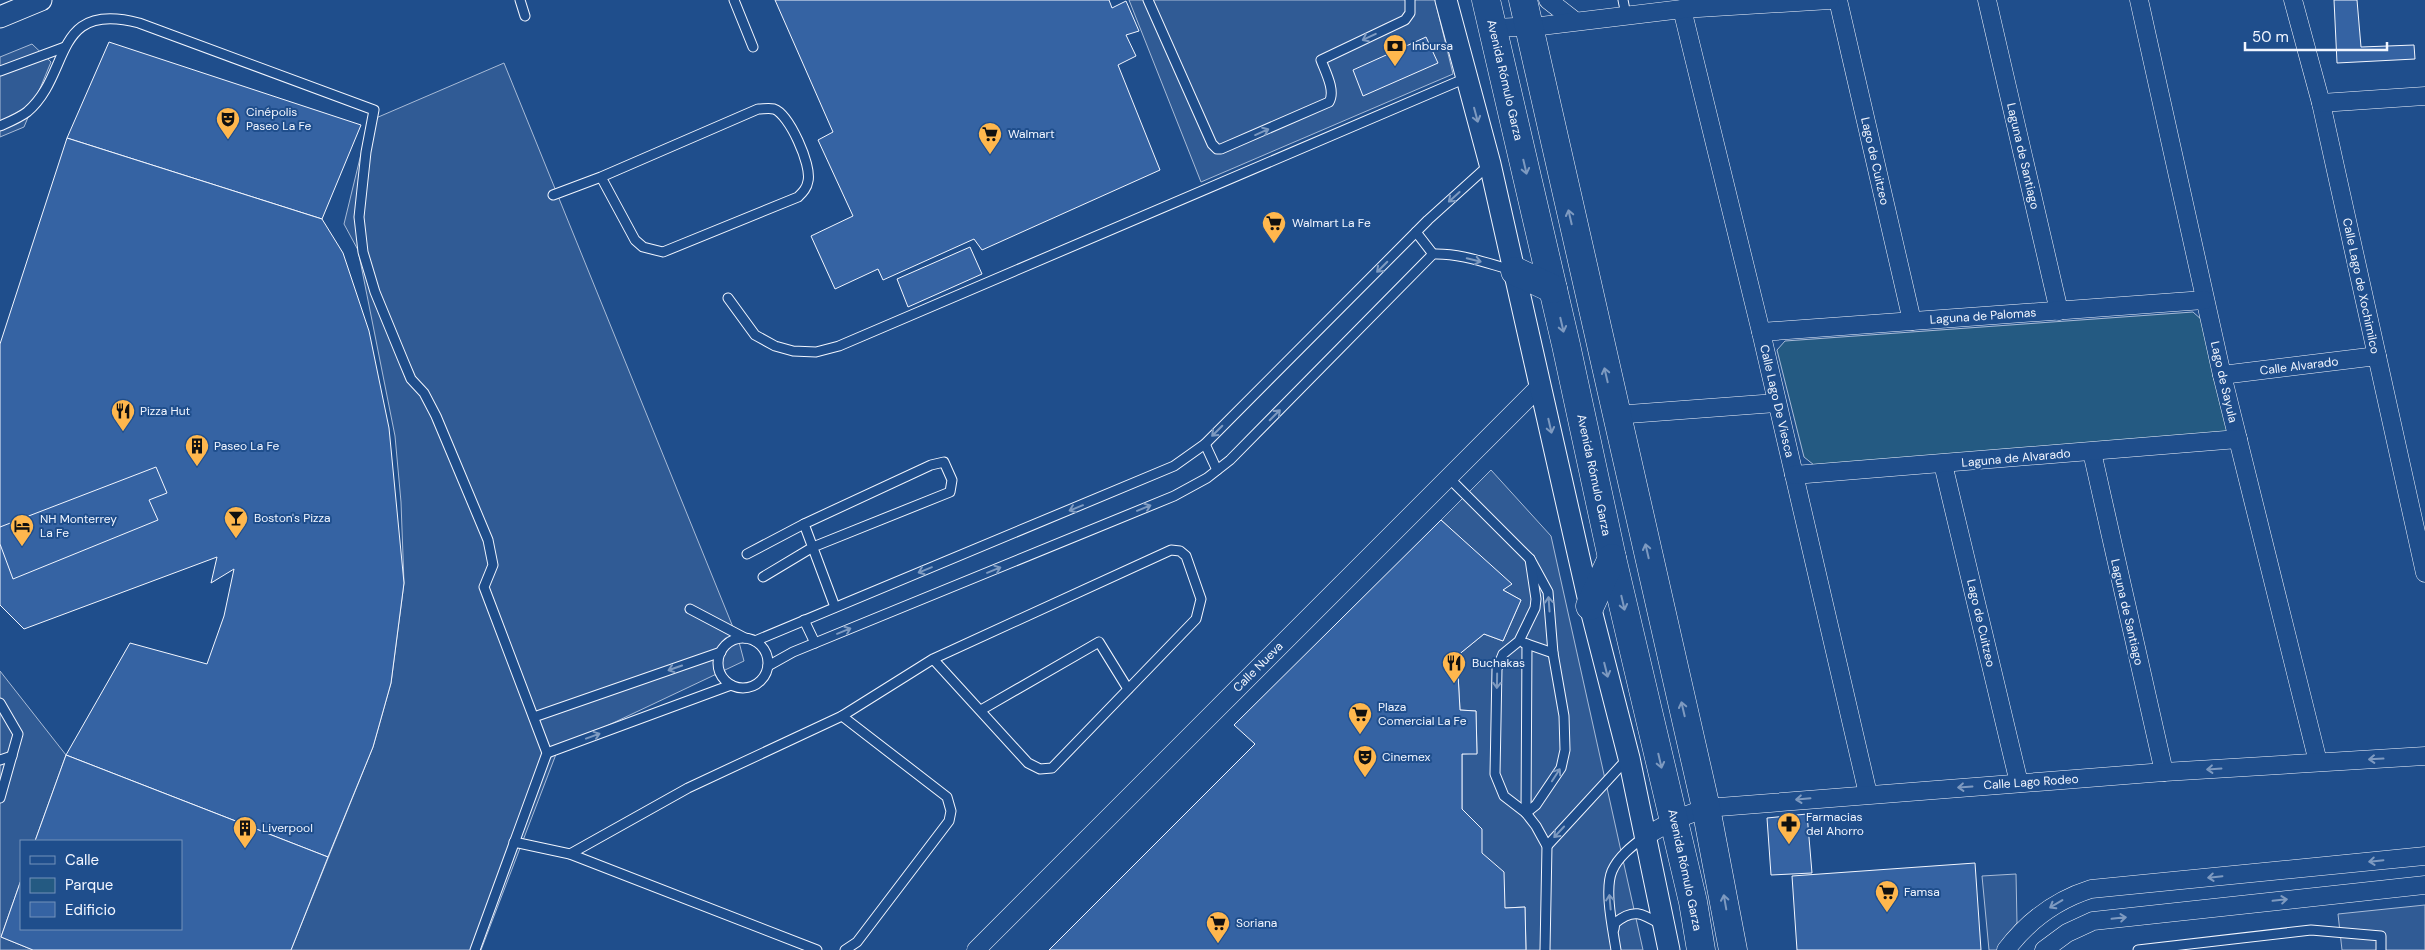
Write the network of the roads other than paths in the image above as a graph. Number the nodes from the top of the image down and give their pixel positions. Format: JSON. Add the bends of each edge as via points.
{"nodes":[{"id":1,"x":520,"y":0,"type":"edge"},
{"id":2,"x":734,"y":0,"type":"edge"},
{"id":3,"x":1148,"y":0,"type":"edge"},
{"id":4,"x":1410,"y":0,"type":"edge"},
{"id":5,"x":1446,"y":0,"type":"edge"},
{"id":6,"x":1523,"y":0,"type":"edge"},
{"id":7,"x":1548,"y":0,"type":"edge"},
{"id":8,"x":1830,"y":0,"type":"edge"},
{"id":9,"x":1838,"y":0,"type":"edge"},
{"id":10,"x":1987,"y":0,"type":"edge"},
{"id":11,"x":2139,"y":0,"type":"edge"},
{"id":12,"x":2293,"y":0,"type":"edge"},
{"id":13,"x":33,"y":1,"type":"edge"},
{"id":14,"x":1716,"y":4,"type":"edge"},
{"id":15,"x":1624,"y":7,"type":"edge"},
{"id":16,"x":1487,"y":8,"type":"edge"},
{"id":17,"x":1682,"y":9,"type":"junction"},
{"id":18,"x":525,"y":16,"type":"dead end"},
{"id":19,"x":0,"y":17,"type":"edge"},
{"id":20,"x":1575,"y":21,"type":"junction"},
{"id":21,"x":1528,"y":27,"type":"junction"},
{"id":22,"x":65,"y":47,"type":"junction"},
{"id":23,"x":753,"y":48,"type":"dead end"},
{"id":24,"x":0,"y":72,"type":"edge"},
{"id":25,"x":1466,"y":78,"type":"junction"},
{"id":26,"x":2425,"y":96,"type":"edge"},
{"id":27,"x":2320,"y":103,"type":"junction"},
{"id":28,"x":0,"y":126,"type":"edge"},
{"id":29,"x":1490,"y":164,"type":"junction"},
{"id":30,"x":601,"y":177,"type":"junction"},
{"id":31,"x":554,"y":195,"type":"dead end"},
{"id":32,"x":1416,"y":232,"type":"junction"},
{"id":33,"x":1433,"y":254,"type":"junction"},
{"id":34,"x":1514,"y":271,"type":"junction"},
{"id":35,"x":1553,"y":289,"type":"junction"},
{"id":36,"x":728,"y":298,"type":"dead end"},
{"id":37,"x":2204,"y":300,"type":"junction"},
{"id":38,"x":2059,"y":311,"type":"junction"},
{"id":39,"x":1912,"y":321,"type":"junction"},
{"id":40,"x":1761,"y":332,"type":"junction"},
{"id":41,"x":2377,"y":356,"type":"junction"},
{"id":42,"x":2222,"y":375,"type":"junction"},
{"id":43,"x":1541,"y":385,"type":"junction"},
{"id":44,"x":1776,"y":403,"type":"junction"},
{"id":45,"x":1615,"y":415,"type":"junction"},
{"id":46,"x":2238,"y":439,"type":"junction"},
{"id":47,"x":1204,"y":444,"type":"junction"},
{"id":48,"x":2092,"y":452,"type":"junction"},
{"id":49,"x":1943,"y":464,"type":"junction"},
{"id":50,"x":1218,"y":470,"type":"junction"},
{"id":51,"x":1794,"y":475,"type":"junction"},
{"id":52,"x":1448,"y":476,"type":"junction"},
{"id":53,"x":804,"y":524,"type":"junction"},
{"id":54,"x":813,"y":547,"type":"junction"},
{"id":55,"x":747,"y":554,"type":"dead end"},
{"id":56,"x":1612,"y":558,"type":"junction"},
{"id":57,"x":1530,"y":559,"type":"junction"},
{"id":58,"x":2425,"y":573,"type":"edge"},
{"id":59,"x":763,"y":577,"type":"dead end"},
{"id":60,"x":836,"y":606,"type":"junction"},
{"id":61,"x":1590,"y":606,"type":"junction"},
{"id":62,"x":690,"y":609,"type":"dead end"},
{"id":63,"x":804,"y":620,"type":"junction"},
{"id":64,"x":745,"y":638,"type":"junction"},
{"id":65,"x":755,"y":641,"type":"junction"},
{"id":66,"x":1523,"y":642,"type":"junction"},
{"id":67,"x":815,"y":643,"type":"junction"},
{"id":68,"x":721,"y":652,"type":"junction"},
{"id":69,"x":1553,"y":653,"type":"junction"},
{"id":70,"x":933,"y":659,"type":"junction"},
{"id":71,"x":768,"y":666,"type":"junction"},
{"id":72,"x":731,"y":685,"type":"junction"},
{"id":73,"x":1128,"y":689,"type":"junction"},
{"id":74,"x":0,"y":703,"type":"edge"},
{"id":75,"x":981,"y":710,"type":"junction"},
{"id":76,"x":842,"y":716,"type":"junction"},
{"id":77,"x":534,"y":717,"type":"junction"},
{"id":78,"x":547,"y":753,"type":"junction"},
{"id":79,"x":12,"y":756,"type":"junction"},
{"id":80,"x":2425,"y":756,"type":"edge"},
{"id":81,"x":1629,"y":758,"type":"junction"},
{"id":82,"x":0,"y":760,"type":"edge"},
{"id":83,"x":2318,"y":762,"type":"junction"},
{"id":84,"x":2164,"y":772,"type":"junction"},
{"id":85,"x":2019,"y":783,"type":"junction"},
{"id":86,"x":1868,"y":794,"type":"junction"},
{"id":87,"x":0,"y":798,"type":"edge"},
{"id":88,"x":1706,"y":808,"type":"junction"},
{"id":89,"x":1526,"y":813,"type":"junction"},
{"id":90,"x":1674,"y":820,"type":"junction"},
{"id":91,"x":1644,"y":837,"type":"junction"},
{"id":92,"x":514,"y":842,"type":"junction"},
{"id":93,"x":1546,"y":846,"type":"junction"},
{"id":94,"x":570,"y":854,"type":"junction"},
{"id":95,"x":2425,"y":856,"type":"edge"},
{"id":96,"x":2425,"y":885,"type":"edge"},
{"id":97,"x":1665,"y":927,"type":"junction"},
{"id":98,"x":1613,"y":932,"type":"junction"},
{"id":99,"x":475,"y":950,"type":"edge"},
{"id":100,"x":817,"y":950,"type":"edge"},
{"id":101,"x":845,"y":950,"type":"edge"},
{"id":102,"x":976,"y":950,"type":"edge"},
{"id":103,"x":1545,"y":950,"type":"edge"},
{"id":104,"x":1616,"y":950,"type":"edge"},
{"id":105,"x":1669,"y":950,"type":"edge"},
{"id":106,"x":1702,"y":950,"type":"edge"},
{"id":107,"x":1733,"y":950,"type":"edge"},
{"id":108,"x":2006,"y":950,"type":"edge"},
{"id":109,"x":2044,"y":950,"type":"edge"},
{"id":110,"x":2138,"y":950,"type":"edge"},
{"id":111,"x":2381,"y":950,"type":"edge"}],
"edges":[{"from":1,"to":18,"type":"lane"},
{"from":2,"to":23,"type":"lane"},
{"from":3,"to":4,"type":"lane","via":[[1217,149],[1329,102],[1332,95],[1321,60],[1405,20],[1410,13]]},
{"from":5,"to":25,"type":"street"},
{"from":6,"to":21,"type":"main road"},
{"from":7,"to":20,"type":"street"},
{"from":8,"to":14,"type":"street"},
{"from":9,"to":39,"type":"street","name":"Lago de Cuitzeo"},
{"from":10,"to":38,"type":"street","name":"Laguna de Santiago"},
{"from":11,"to":37,"type":"street","name":"Lago de Sayula"},
{"from":12,"to":27,"type":"street","name":"Calle Lago de Xochimilco"},
{"from":13,"to":19,"type":"street"},
{"from":14,"to":17,"type":"street"},
{"from":15,"to":17,"type":"street"},
{"from":15,"to":20,"type":"street"},
{"from":16,"to":21,"type":"street"},
{"from":16,"to":35,"type":"main road","name":"Avenida Rómulo Garza","one_way":true},
{"from":17,"to":40,"type":"street","name":"Calle Lago De Viesca"},
{"from":20,"to":21,"type":"street"},
{"from":45,"to":21,"type":"main road","one_way":true},
{"from":22,"to":24,"type":"lane"},
{"from":22,"to":28,"type":"lane","via":[[37,101],[28,111]]},
{"from":22,"to":77,"type":"lane","via":[[89,20],[119,17],[374,110],[359,217],[363,252],[375,292],[403,360],[436,416],[488,540],[493,566],[484,587]]},
{"from":25,"to":29,"type":"street","one_way":true},
{"from":25,"to":36,"type":"lane","via":[[839,346],[816,352],[775,346],[755,334]]},
{"from":26,"to":27,"type":"street"},
{"from":27,"to":41,"type":"street","name":"Calle Lago de Xochimilco"},
{"from":29,"to":32,"type":"lane","one_way":true},
{"from":29,"to":34,"type":"street"},
{"from":30,"to":30,"type":"lane","via":[[766,108],[774,109],[786,119],[809,170],[805,190],[798,197],[663,252],[643,247],[635,240]]},
{"from":30,"to":31,"type":"lane"},
{"from":32,"to":33,"type":"lane"},
{"from":32,"to":47,"type":"lane","one_way":true},
{"from":33,"to":34,"type":"lane","one_way":true,"via":[[1472,258]]},
{"from":50,"to":33,"type":"lane","one_way":true},
{"from":34,"to":35,"type":"main road"},
{"from":34,"to":43,"type":"street"},
{"from":35,"to":56,"type":"main road","name":"Avenida Rómulo Garza","one_way":true},
{"from":37,"to":38,"type":"street","name":"Laguna de Palomas"},
{"from":37,"to":42,"type":"street","name":"Lago de Sayula"},
{"from":38,"to":39,"type":"street","name":"Laguna de Palomas"},
{"from":39,"to":40,"type":"street","name":"Laguna de Palomas"},
{"from":40,"to":44,"type":"street","name":"Calle Lago De Viesca"},
{"from":41,"to":42,"type":"street","name":"Calle Alvarado"},
{"from":41,"to":58,"type":"street","name":"Calle Lago de Xochimilco"},
{"from":42,"to":46,"type":"street","name":"Lago de Sayula"},
{"from":43,"to":52,"type":"street","name":"Calle Nueva"},
{"from":43,"to":61,"type":"street","one_way":true},
{"from":44,"to":45,"type":"street"},
{"from":44,"to":51,"type":"street","name":"Calle Lago De Viesca"},
{"from":88,"to":45,"type":"main road","one_way":true},
{"from":46,"to":48,"type":"street","name":"Laguna de Alvarado"},
{"from":46,"to":83,"type":"street","name":"Lago de Sayula"},
{"from":47,"to":50,"type":"lane"},
{"from":47,"to":60,"type":"lane","one_way":true,"via":[[1159,473]]},
{"from":48,"to":49,"type":"street","name":"Laguna de Alvarado"},
{"from":48,"to":84,"type":"street","name":"Laguna de Santiago"},
{"from":49,"to":51,"type":"street","name":"Laguna de Alvarado"},
{"from":49,"to":85,"type":"street","name":"Lago de Cuitzeo"},
{"from":67,"to":50,"type":"lane","one_way":true,"via":[[1174,496]]},
{"from":51,"to":86,"type":"street","name":"Calle Lago De Viesca"},
{"from":52,"to":57,"type":"lane"},
{"from":52,"to":102,"type":"street","name":"Calle Nueva"},
{"from":53,"to":54,"type":"lane"},
{"from":53,"to":54,"type":"lane","via":[[931,465],[944,462],[952,480],[950,492]]},
{"from":53,"to":55,"type":"lane"},
{"from":54,"to":59,"type":"lane"},
{"from":54,"to":60,"type":"lane"},
{"from":56,"to":61,"type":"main road"},
{"from":56,"to":90,"type":"main road","name":"Avenida Rómulo Garza","one_way":true},
{"from":57,"to":66,"type":"lane","via":[[1536,599]]},
{"from":69,"to":57,"type":"lane","one_way":true,"via":[[1548,592]]},
{"from":60,"to":63,"type":"lane"},
{"from":61,"to":81,"type":"street","one_way":true},
{"from":62,"to":64,"type":"lane"},
{"from":63,"to":65,"type":"lane"},
{"from":63,"to":67,"type":"lane"},
{"from":64,"to":65,"type":"lane"},
{"from":64,"to":68,"type":"lane","via":[[727,644]]},
{"from":65,"to":71,"type":"lane","via":[[767,656]]},
{"from":66,"to":69,"type":"lane"},
{"from":66,"to":89,"type":"lane"},
{"from":66,"to":89,"type":"lane","one_way":true,"via":[[1503,654],[1497,669],[1496,774],[1504,796]]},
{"from":67,"to":71,"type":"lane"},
{"from":68,"to":72,"type":"lane","via":[[719,671]]},
{"from":68,"to":77,"type":"lane","one_way":true},
{"from":89,"to":69,"type":"lane","one_way":true,"via":[[1536,805],[1561,768],[1566,750],[1564,716]]},
{"from":70,"to":73,"type":"lane","via":[[1171,550],[1180,551],[1186,556],[1201,599],[1200,611]]},
{"from":70,"to":75,"type":"lane"},
{"from":70,"to":76,"type":"lane"},
{"from":71,"to":72,"type":"lane","via":[[759,683],[741,688]]},
{"from":78,"to":72,"type":"lane","one_way":true},
{"from":73,"to":75,"type":"lane","via":[[1099,642]]},
{"from":73,"to":75,"type":"lane","via":[[1052,768],[1040,769],[1028,763]]},
{"from":74,"to":79,"type":"lane","via":[[18,734]]},
{"from":76,"to":94,"type":"lane","via":[[688,788]]},
{"from":76,"to":101,"type":"lane","via":[[947,797],[951,811],[948,821],[903,882],[857,942]]},
{"from":77,"to":78,"type":"lane"},
{"from":78,"to":92,"type":"lane"},
{"from":79,"to":82,"type":"lane"},
{"from":79,"to":87,"type":"lane"},
{"from":80,"to":83,"type":"street","name":"Calle Lago Rodeo","one_way":true},
{"from":81,"to":91,"type":"street"},
{"from":81,"to":93,"type":"lane","one_way":true},
{"from":83,"to":84,"type":"street","name":"Calle Lago Rodeo","one_way":true},
{"from":84,"to":85,"type":"street","name":"Calle Lago Rodeo"},
{"from":85,"to":86,"type":"street","name":"Calle Lago Rodeo","one_way":true},
{"from":86,"to":88,"type":"street","name":"Calle Lago Rodeo","one_way":true},
{"from":88,"to":90,"type":"street","name":"Calle Lago Rodeo"},
{"from":107,"to":88,"type":"main road","one_way":true},
{"from":89,"to":93,"type":"lane"},
{"from":90,"to":91,"type":"street","name":"Calle Lago Rodeo"},
{"from":90,"to":106,"type":"main road","name":"Avenida Rómulo Garza"},
{"from":91,"to":97,"type":"street"},
{"from":98,"to":91,"type":"lane","one_way":true,"via":[[1609,894],[1611,872],[1625,852]]},
{"from":92,"to":94,"type":"lane"},
{"from":92,"to":99,"type":"lane"},
{"from":93,"to":103,"type":"lane"},
{"from":94,"to":100,"type":"lane"},
{"from":95,"to":108,"type":"street","one_way":true,"via":[[2090,889],[2068,896],[2050,907]]},
{"from":109,"to":96,"type":"street","one_way":true,"via":[[2067,933],[2093,921]]},
{"from":97,"to":98,"type":"lane","via":[[1646,915],[1630,914],[1615,923]]},
{"from":97,"to":105,"type":"street"},
{"from":98,"to":104,"type":"lane"},
{"from":110,"to":111,"type":"lane","via":[[2311,930],[2381,936]]}]}
